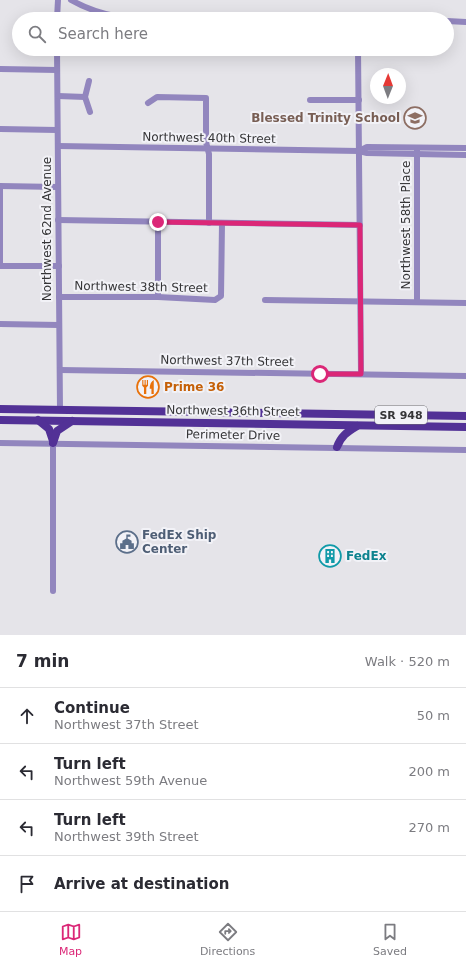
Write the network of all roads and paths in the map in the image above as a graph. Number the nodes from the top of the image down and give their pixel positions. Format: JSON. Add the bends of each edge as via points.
{"nodes":[{"id":1,"x":58,"y":0,"type":"edge"},
{"id":2,"x":71,"y":0,"type":"edge"},
{"id":3,"x":57,"y":12,"type":"edge"},
{"id":4,"x":97,"y":12,"type":"edge"},
{"id":5,"x":454,"y":21,"type":"edge"},
{"id":6,"x":466,"y":22,"type":"edge"},
{"id":7,"x":57,"y":56,"type":"edge"},
{"id":8,"x":358,"y":56,"type":"edge"},
{"id":9,"x":0,"y":69,"type":"edge"},
{"id":10,"x":57,"y":70,"type":"junction"},
{"id":11,"x":89,"y":81,"type":"dead end"},
{"id":12,"x":58,"y":96,"type":"junction"},
{"id":13,"x":85,"y":96,"type":"junction"},
{"id":14,"x":310,"y":100,"type":"dead end"},
{"id":15,"x":358,"y":100,"type":"junction"},
{"id":16,"x":148,"y":103,"type":"dead end"},
{"id":17,"x":90,"y":112,"type":"dead end"},
{"id":18,"x":0,"y":129,"type":"edge"},
{"id":19,"x":57,"y":130,"type":"junction"},
{"id":20,"x":58,"y":146,"type":"junction"},
{"id":21,"x":207,"y":148,"type":"junction"},
{"id":22,"x":466,"y":148,"type":"edge"},
{"id":23,"x":360,"y":151,"type":"junction"},
{"id":24,"x":417,"y":151,"type":"junction"},
{"id":25,"x":466,"y":155,"type":"edge"},
{"id":26,"x":0,"y":186,"type":"edge"},
{"id":27,"x":58,"y":187,"type":"junction"},
{"id":28,"x":58,"y":220,"type":"junction"},
{"id":29,"x":158,"y":222,"type":"junction"},
{"id":30,"x":209,"y":222,"type":"junction"},
{"id":31,"x":222,"y":223,"type":"junction"},
{"id":32,"x":360,"y":225,"type":"junction"},
{"id":33,"x":0,"y":266,"type":"edge"},
{"id":34,"x":59,"y":266,"type":"junction"},
{"id":35,"x":59,"y":296,"type":"junction"},
{"id":36,"x":158,"y":297,"type":"junction"},
{"id":37,"x":264,"y":300,"type":"dead end"},
{"id":38,"x":360,"y":301,"type":"junction"},
{"id":39,"x":417,"y":302,"type":"junction"},
{"id":40,"x":466,"y":302,"type":"edge"},
{"id":41,"x":0,"y":324,"type":"edge"},
{"id":42,"x":59,"y":325,"type":"junction"},
{"id":43,"x":60,"y":370,"type":"junction"},
{"id":44,"x":361,"y":374,"type":"junction"},
{"id":45,"x":466,"y":376,"type":"edge"},
{"id":46,"x":0,"y":409,"type":"edge"},
{"id":47,"x":60,"y":410,"type":"junction"},
{"id":48,"x":211,"y":412,"type":"junction"},
{"id":49,"x":336,"y":414,"type":"junction"},
{"id":50,"x":433,"y":415,"type":"junction"},
{"id":51,"x":466,"y":416,"type":"edge"},
{"id":52,"x":0,"y":420,"type":"edge"},
{"id":53,"x":38,"y":420,"type":"junction"},
{"id":54,"x":72,"y":421,"type":"junction"},
{"id":55,"x":211,"y":423,"type":"junction"},
{"id":56,"x":323,"y":425,"type":"junction"},
{"id":57,"x":349,"y":425,"type":"junction"},
{"id":58,"x":358,"y":425,"type":"junction"},
{"id":59,"x":419,"y":426,"type":"junction"},
{"id":60,"x":466,"y":427,"type":"edge"},
{"id":61,"x":0,"y":443,"type":"edge"},
{"id":62,"x":54,"y":443,"type":"junction"},
{"id":63,"x":337,"y":447,"type":"junction"},
{"id":64,"x":466,"y":450,"type":"edge"},
{"id":65,"x":53,"y":591,"type":"dead end"}],
"edges":[{"from":1,"to":3,"type":"street"},
{"from":2,"to":4,"type":"street"},
{"from":5,"to":6,"type":"street"},
{"from":7,"to":10,"type":"street","name":"Northwest 62nd Avenue"},
{"from":8,"to":15,"type":"street"},
{"from":9,"to":10,"type":"street"},
{"from":10,"to":12,"type":"street","name":"Northwest 62nd Avenue"},
{"from":11,"to":13,"type":"street"},
{"from":12,"to":13,"type":"street"},
{"from":12,"to":19,"type":"street","name":"Northwest 62nd Avenue"},
{"from":13,"to":17,"type":"street"},
{"from":14,"to":15,"type":"street"},
{"from":15,"to":23,"type":"street"},
{"from":16,"to":21,"type":"street","via":[[157,97],[206,98]]},
{"from":18,"to":19,"type":"street"},
{"from":19,"to":20,"type":"street","name":"Northwest 62nd Avenue"},
{"from":20,"to":21,"type":"street","name":"Northwest 40th Street"},
{"from":20,"to":27,"type":"street","name":"Northwest 62nd Avenue"},
{"from":21,"to":23,"type":"street","name":"Northwest 40th Street"},
{"from":21,"to":30,"type":"street"},
{"from":22,"to":24,"type":"street","name":"Northwest 40th Street"},
{"from":23,"to":24,"type":"street","name":"Northwest 40th Street"},
{"from":23,"to":32,"type":"street"},
{"from":24,"to":25,"type":"street","name":"Northwest 40th Street"},
{"from":24,"to":39,"type":"street","name":"Northwest 58th Place"},
{"from":26,"to":27,"type":"street"},
{"from":26,"to":33,"type":"street"},
{"from":27,"to":28,"type":"street","name":"Northwest 62nd Avenue"},
{"from":28,"to":29,"type":"street"},
{"from":28,"to":34,"type":"street","name":"Northwest 62nd Avenue"},
{"from":29,"to":30,"type":"street"},
{"from":29,"to":36,"type":"street"},
{"from":30,"to":31,"type":"street"},
{"from":31,"to":32,"type":"street"},
{"from":31,"to":36,"type":"street","name":"Northwest 38th Street","via":[[221,296],[215,300]]},
{"from":32,"to":38,"type":"street"},
{"from":33,"to":34,"type":"street"},
{"from":34,"to":35,"type":"street","name":"Northwest 62nd Avenue"},
{"from":35,"to":36,"type":"street","name":"Northwest 38th Street"},
{"from":35,"to":42,"type":"street","name":"Northwest 62nd Avenue"},
{"from":37,"to":38,"type":"street"},
{"from":38,"to":39,"type":"street"},
{"from":38,"to":44,"type":"street"},
{"from":39,"to":40,"type":"street"},
{"from":41,"to":42,"type":"street"},
{"from":42,"to":43,"type":"street","name":"Northwest 62nd Avenue"},
{"from":43,"to":44,"type":"street","name":"Northwest 37th Street"},
{"from":43,"to":47,"type":"street","name":"Northwest 62nd Avenue"},
{"from":44,"to":45,"type":"street","name":"Northwest 37th Street"},
{"from":46,"to":47,"type":"main road","name":"Northwest 36th Street","number":"SR 948"},
{"from":47,"to":48,"type":"main road","name":"Northwest 36th Street","number":"SR 948"},
{"from":48,"to":49,"type":"main road","name":"Northwest 36th Street","number":"SR 948"},
{"from":48,"to":55,"type":"main road"},
{"from":49,"to":50,"type":"main road","name":"Northwest 36th Street","number":"SR 948"},
{"from":49,"to":56,"type":"main road"},
{"from":49,"to":57,"type":"main road"},
{"from":50,"to":51,"type":"main road","name":"Northwest 36th Street","number":"SR 948"},
{"from":50,"to":59,"type":"main road"},
{"from":52,"to":53,"type":"main road","name":"Northwest 36th Street","number":"SR 948"},
{"from":53,"to":54,"type":"main road","name":"Northwest 36th Street","number":"SR 948"},
{"from":53,"to":62,"type":"main road","via":[[49,429]]},
{"from":54,"to":55,"type":"main road","name":"Northwest 36th Street","number":"SR 948"},
{"from":54,"to":62,"type":"main road","via":[[57,431]]},
{"from":55,"to":56,"type":"main road","name":"Northwest 36th Street","number":"SR 948"},
{"from":56,"to":57,"type":"main road","name":"Northwest 36th Street","number":"SR 948"},
{"from":57,"to":58,"type":"main road","name":"Northwest 36th Street","number":"SR 948"},
{"from":58,"to":59,"type":"main road","name":"Northwest 36th Street","number":"SR 948"},
{"from":58,"to":63,"type":"main road","via":[[340,439]]},
{"from":59,"to":60,"type":"main road","name":"Northwest 36th Street","number":"SR 948"},
{"from":61,"to":62,"type":"street","name":"Perimeter Drive"},
{"from":62,"to":63,"type":"street","name":"Perimeter Drive"},
{"from":62,"to":65,"type":"street"},
{"from":63,"to":64,"type":"street","name":"Perimeter Drive"}]}
